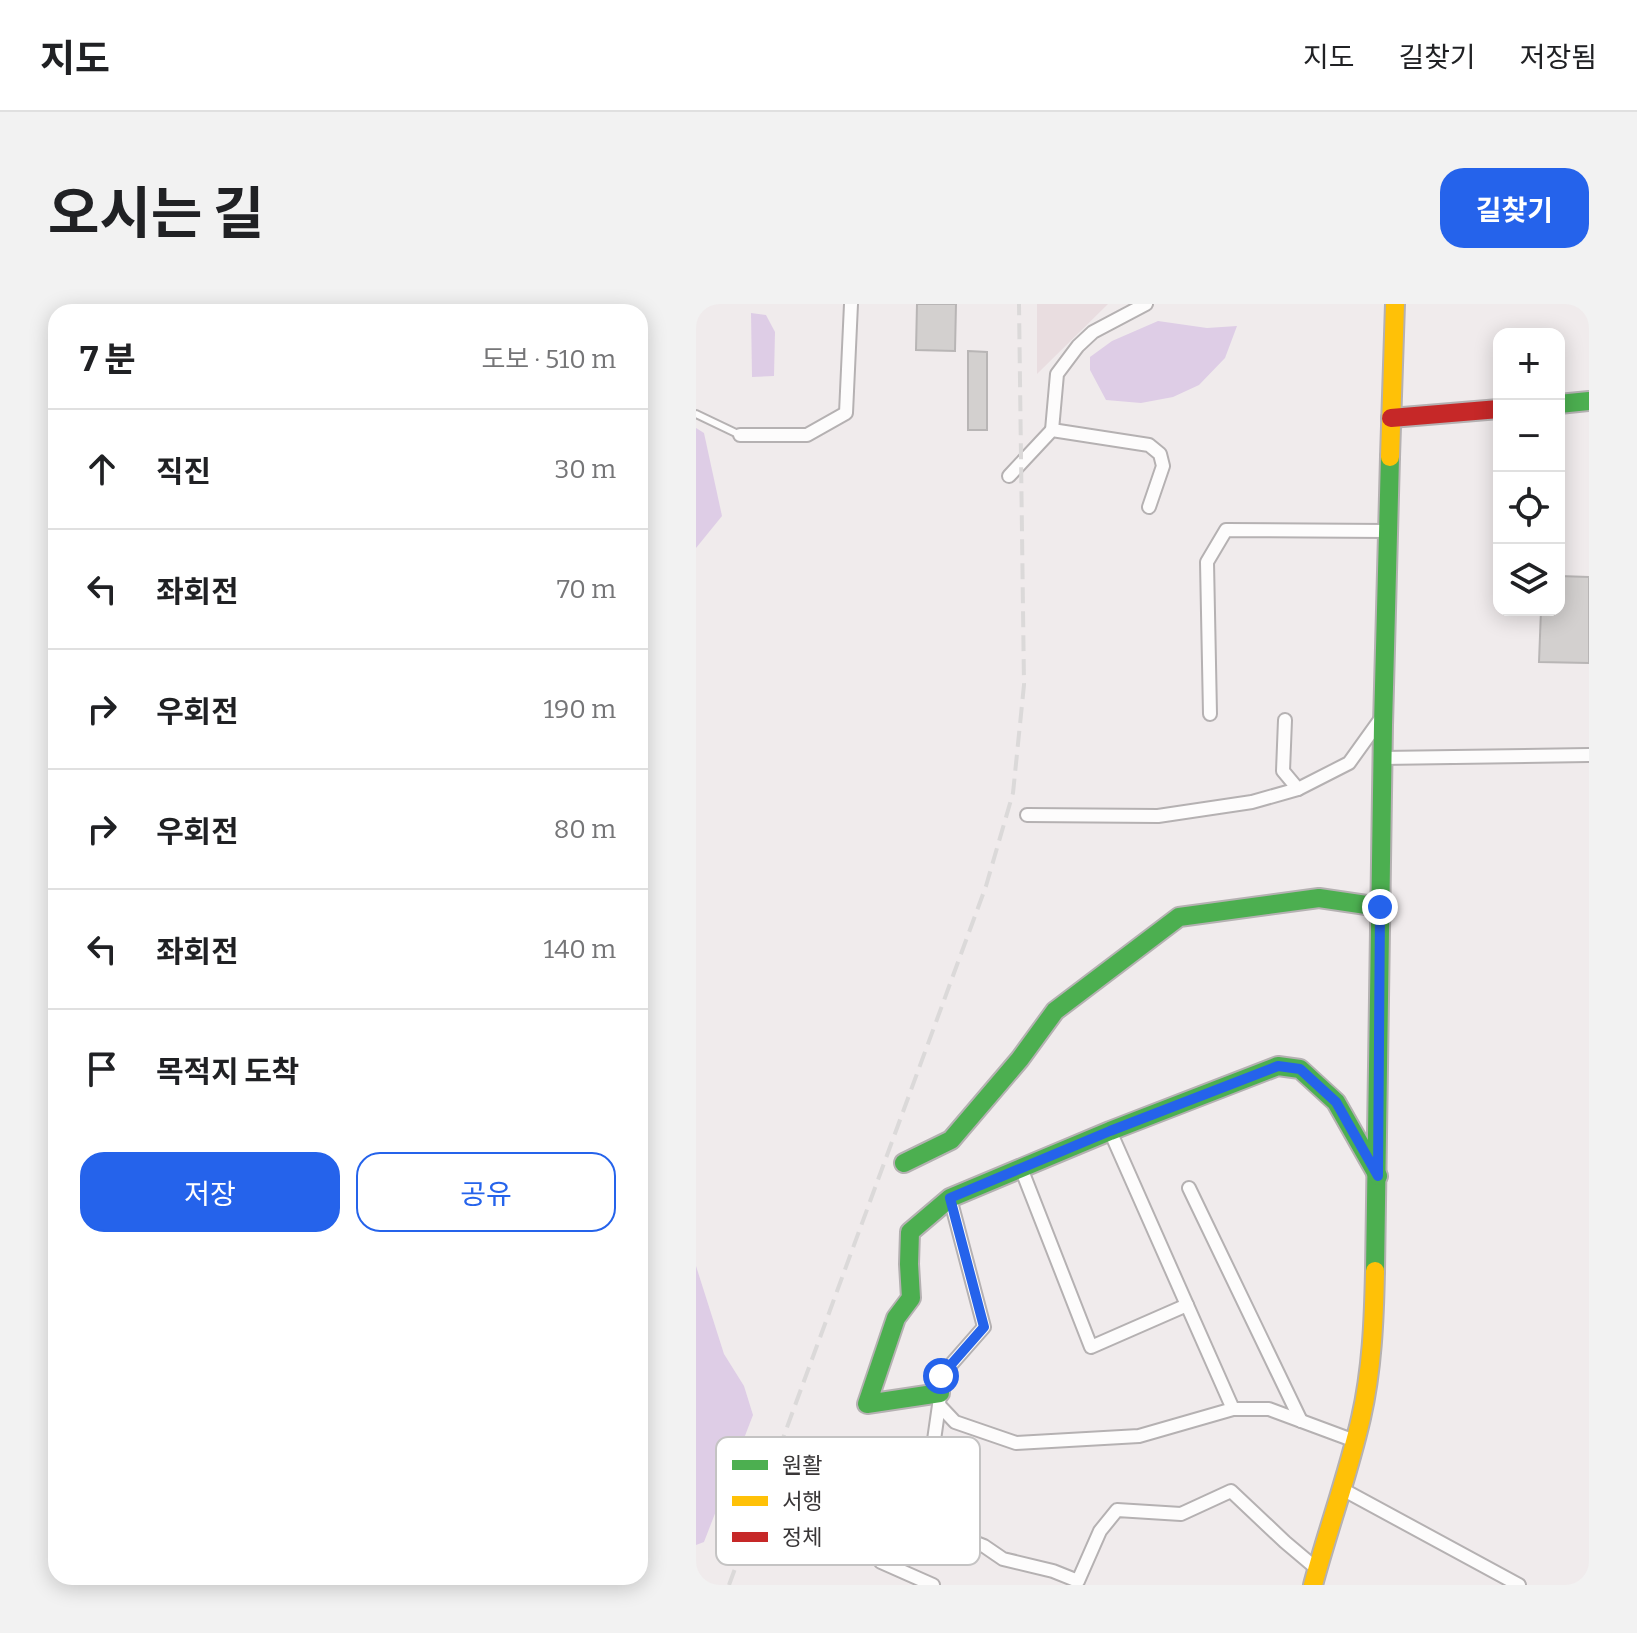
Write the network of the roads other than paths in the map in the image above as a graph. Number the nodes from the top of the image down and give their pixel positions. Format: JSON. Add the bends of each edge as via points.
{"nodes":[{"id":1,"x":851,"y":304,"type":"edge"},
{"id":2,"x":1146,"y":304,"type":"edge"},
{"id":3,"x":1395,"y":304,"type":"edge"},
{"id":4,"x":1589,"y":401,"type":"edge"},
{"id":5,"x":1565,"y":403,"type":"edge"},
{"id":6,"x":1493,"y":410,"type":"edge"},
{"id":7,"x":696,"y":414,"type":"edge"},
{"id":8,"x":1391,"y":418,"type":"junction"},
{"id":9,"x":1052,"y":430,"type":"junction"},
{"id":10,"x":740,"y":435,"type":"joint"},
{"id":11,"x":1009,"y":476,"type":"dead end"},
{"id":12,"x":1149,"y":507,"type":"dead end"},
{"id":13,"x":1387,"y":531,"type":"junction"},
{"id":14,"x":1210,"y":714,"type":"dead end"},
{"id":15,"x":1382,"y":717,"type":"junction"},
{"id":16,"x":1285,"y":720,"type":"dead end"},
{"id":17,"x":1589,"y":755,"type":"edge"},
{"id":18,"x":1382,"y":758,"type":"junction"},
{"id":19,"x":1298,"y":789,"type":"junction"},
{"id":20,"x":1027,"y":815,"type":"dead end"},
{"id":21,"x":1380,"y":907,"type":"junction"},
{"id":22,"x":1110,"y":1131,"type":"junction"},
{"id":23,"x":904,"y":1163,"type":"dead end"},
{"id":24,"x":1021,"y":1168,"type":"junction"},
{"id":25,"x":1378,"y":1176,"type":"junction"},
{"id":26,"x":1189,"y":1188,"type":"dead end"},
{"id":27,"x":950,"y":1198,"type":"junction"},
{"id":28,"x":1187,"y":1305,"type":"junction"},
{"id":29,"x":940,"y":1399,"type":"junction"},
{"id":30,"x":1233,"y":1409,"type":"junction"},
{"id":31,"x":1301,"y":1421,"type":"junction"},
{"id":32,"x":934,"y":1437,"type":"edge"},
{"id":33,"x":1355,"y":1441,"type":"junction"},
{"id":34,"x":1342,"y":1489,"type":"junction"},
{"id":35,"x":980,"y":1544,"type":"edge"},
{"id":36,"x":888,"y":1565,"type":"edge"},
{"id":37,"x":1315,"y":1577,"type":"edge"},
{"id":38,"x":933,"y":1585,"type":"edge"},
{"id":39,"x":1519,"y":1585,"type":"edge"}],
"edges":[{"from":1,"to":10,"type":"street","via":[[846,413],[807,435]]},
{"from":2,"to":9,"type":"street","via":[[1093,332],[1057,374]]},
{"from":3,"to":8,"type":"street"},
{"from":4,"to":5,"type":"street"},
{"from":6,"to":8,"type":"street"},
{"from":7,"to":10,"type":"lane"},
{"from":8,"to":13,"type":"street"},
{"from":9,"to":11,"type":"street"},
{"from":9,"to":12,"type":"street","via":[[1149,445],[1160,454],[1163,466]]},
{"from":13,"to":14,"type":"street","via":[[1226,530],[1207,562]]},
{"from":13,"to":15,"type":"street"},
{"from":15,"to":18,"type":"street"},
{"from":15,"to":19,"type":"street","via":[[1349,763]]},
{"from":16,"to":19,"type":"street","via":[[1283,771]]},
{"from":17,"to":18,"type":"street"},
{"from":18,"to":21,"type":"street"},
{"from":19,"to":20,"type":"street","via":[[1252,802],[1158,816]]},
{"from":21,"to":23,"type":"street","via":[[1319,898],[1179,917],[1055,1011],[951,1140]]},
{"from":21,"to":25,"type":"street"},
{"from":22,"to":24,"type":"street"},
{"from":22,"to":25,"type":"street","via":[[1278,1066],[1300,1069],[1336,1102]]},
{"from":22,"to":28,"type":"street"},
{"from":24,"to":27,"type":"street"},
{"from":24,"to":28,"type":"street","via":[[1091,1347]]},
{"from":25,"to":33,"type":"street","via":[[1373,1347]]},
{"from":26,"to":31,"type":"street"},
{"from":27,"to":29,"type":"street","via":[[984,1327],[941,1376]]},
{"from":27,"to":29,"type":"street","via":[[910,1232],[911,1298],[896,1318],[867,1404]]},
{"from":28,"to":30,"type":"street"},
{"from":29,"to":30,"type":"street","via":[[955,1422],[1016,1443],[1139,1436]]},
{"from":29,"to":32,"type":"street"},
{"from":30,"to":31,"type":"street","via":[[1269,1409]]},
{"from":31,"to":33,"type":"street"},
{"from":33,"to":34,"type":"street"},
{"from":34,"to":37,"type":"street"},
{"from":34,"to":39,"type":"street"},
{"from":35,"to":37,"type":"street","via":[[1003,1559],[1078,1581],[1100,1531],[1117,1510],[1181,1514],[1231,1491]]},
{"from":36,"to":38,"type":"street"}]}
